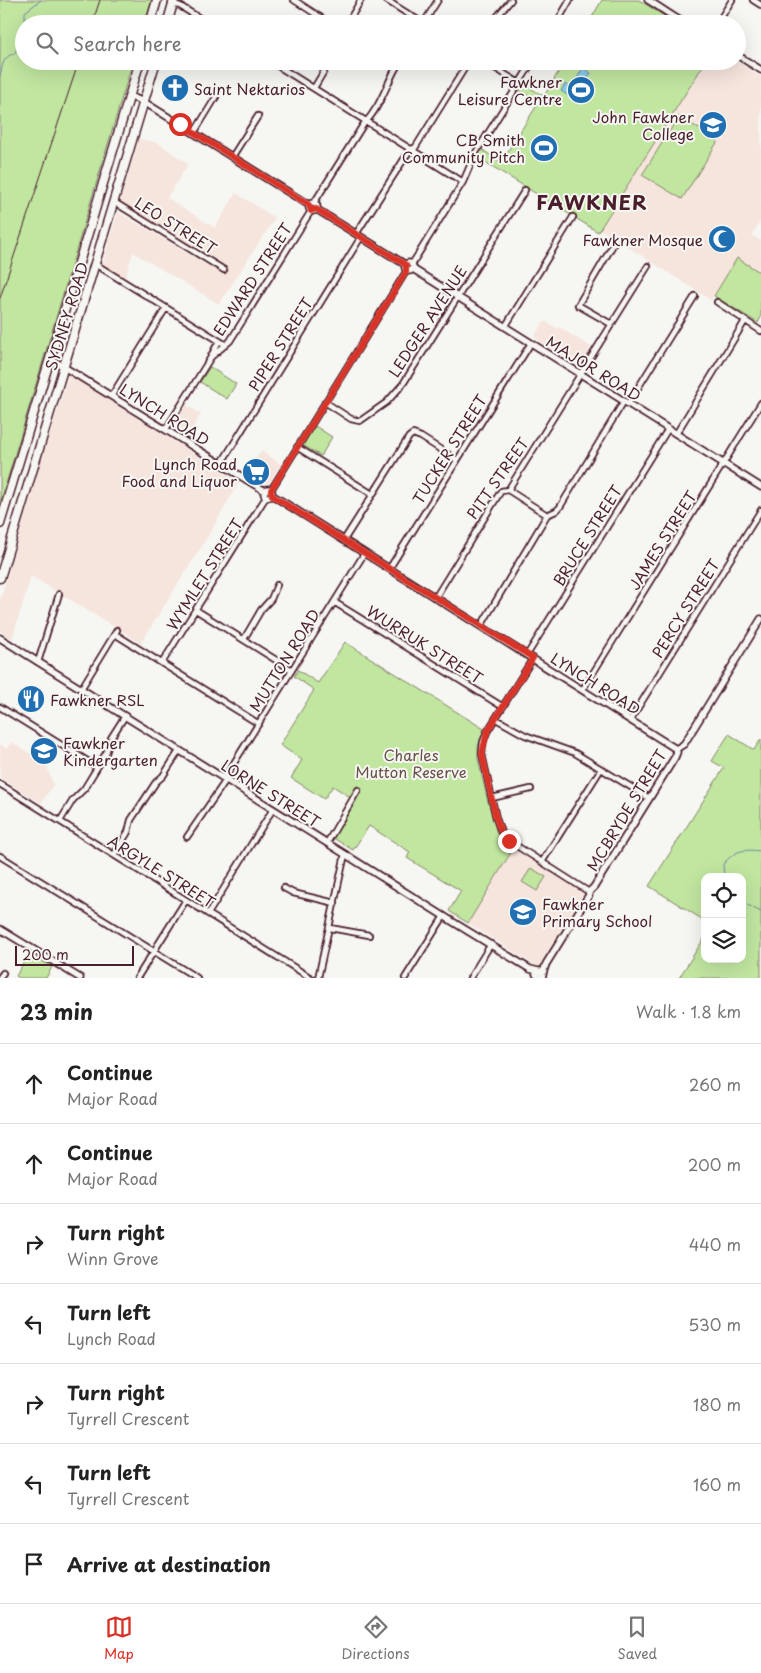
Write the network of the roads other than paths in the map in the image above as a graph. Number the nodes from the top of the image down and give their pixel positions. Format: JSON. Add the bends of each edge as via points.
{"nodes":[{"id":1,"x":158,"y":0,"type":"edge"},
{"id":2,"x":294,"y":0,"type":"edge"},
{"id":3,"x":361,"y":0,"type":"edge"},
{"id":4,"x":386,"y":0,"type":"edge"},
{"id":5,"x":438,"y":0,"type":"edge"},
{"id":6,"x":510,"y":0,"type":"edge"},
{"id":7,"x":570,"y":0,"type":"edge"},
{"id":8,"x":648,"y":0,"type":"edge"},
{"id":9,"x":732,"y":0,"type":"edge"},
{"id":10,"x":753,"y":0,"type":"edge"},
{"id":11,"x":174,"y":2,"type":"edge"},
{"id":12,"x":761,"y":5,"type":"edge"},
{"id":13,"x":153,"y":15,"type":"edge"},
{"id":14,"x":170,"y":15,"type":"edge"},
{"id":15,"x":194,"y":15,"type":"edge"},
{"id":16,"x":317,"y":15,"type":"edge"},
{"id":17,"x":352,"y":15,"type":"edge"},
{"id":18,"x":411,"y":15,"type":"edge"},
{"id":19,"x":428,"y":15,"type":"edge"},
{"id":20,"x":498,"y":15,"type":"edge"},
{"id":21,"x":561,"y":15,"type":"edge"},
{"id":22,"x":670,"y":15,"type":"edge"},
{"id":23,"x":723,"y":15,"type":"edge"},
{"id":24,"x":746,"y":61,"type":"edge"},
{"id":25,"x":137,"y":70,"type":"edge"},
{"id":26,"x":153,"y":70,"type":"edge"},
{"id":27,"x":285,"y":70,"type":"edge"},
{"id":28,"x":325,"y":70,"type":"edge"},
{"id":29,"x":394,"y":70,"type":"edge"},
{"id":30,"x":463,"y":70,"type":"edge"},
{"id":31,"x":498,"y":70,"type":"edge"},
{"id":32,"x":527,"y":70,"type":"edge"},
{"id":33,"x":761,"y":70,"type":"edge"},
{"id":34,"x":519,"y":83,"type":"junction"},
{"id":35,"x":314,"y":88,"type":"junction"},
{"id":36,"x":129,"y":96,"type":"junction"},
{"id":37,"x":216,"y":97,"type":"dead end"},
{"id":38,"x":144,"y":102,"type":"junction"},
{"id":39,"x":258,"y":116,"type":"dead end"},
{"id":40,"x":366,"y":122,"type":"junction"},
{"id":41,"x":194,"y":133,"type":"junction"},
{"id":42,"x":411,"y":149,"type":"junction"},
{"id":43,"x":232,"y":157,"type":"junction"},
{"id":44,"x":463,"y":182,"type":"junction"},
{"id":45,"x":525,"y":190,"type":"dead end"},
{"id":46,"x":114,"y":202,"type":"junction"},
{"id":47,"x":313,"y":207,"type":"junction"},
{"id":48,"x":573,"y":218,"type":"dead end"},
{"id":49,"x":358,"y":236,"type":"junction"},
{"id":50,"x":613,"y":244,"type":"dead end"},
{"id":51,"x":95,"y":264,"type":"junction"},
{"id":52,"x":648,"y":266,"type":"dead end"},
{"id":53,"x":409,"y":267,"type":"junction"},
{"id":54,"x":224,"y":270,"type":"dead end"},
{"id":55,"x":695,"y":296,"type":"dead end"},
{"id":56,"x":457,"y":297,"type":"junction"},
{"id":57,"x":716,"y":302,"type":"dead end"},
{"id":58,"x":166,"y":308,"type":"junction"},
{"id":59,"x":746,"y":321,"type":"junction"},
{"id":60,"x":612,"y":324,"type":"junction"},
{"id":61,"x":505,"y":327,"type":"junction"},
{"id":62,"x":761,"y":331,"type":"edge"},
{"id":63,"x":219,"y":341,"type":"junction"},
{"id":64,"x":531,"y":343,"type":"junction"},
{"id":65,"x":226,"y":345,"type":"junction"},
{"id":66,"x":211,"y":357,"type":"junction"},
{"id":67,"x":51,"y":359,"type":"junction"},
{"id":68,"x":65,"y":366,"type":"junction"},
{"id":69,"x":581,"y":374,"type":"junction"},
{"id":70,"x":112,"y":395,"type":"junction"},
{"id":71,"x":325,"y":402,"type":"junction"},
{"id":72,"x":626,"y":403,"type":"junction"},
{"id":73,"x":761,"y":403,"type":"edge"},
{"id":74,"x":668,"y":429,"type":"junction"},
{"id":75,"x":166,"y":430,"type":"junction"},
{"id":76,"x":676,"y":434,"type":"junction"},
{"id":77,"x":297,"y":447,"type":"junction"},
{"id":78,"x":457,"y":460,"type":"junction"},
{"id":79,"x":221,"y":464,"type":"junction"},
{"id":80,"x":724,"y":464,"type":"junction"},
{"id":81,"x":761,"y":487,"type":"edge"},
{"id":82,"x":508,"y":490,"type":"junction"},
{"id":83,"x":268,"y":493,"type":"junction"},
{"id":84,"x":372,"y":494,"type":"junction"},
{"id":85,"x":761,"y":510,"type":"edge"},
{"id":86,"x":547,"y":515,"type":"junction"},
{"id":87,"x":0,"y":524,"type":"edge"},
{"id":88,"x":344,"y":540,"type":"junction"},
{"id":89,"x":364,"y":554,"type":"junction"},
{"id":90,"x":389,"y":569,"type":"junction"},
{"id":91,"x":0,"y":578,"type":"edge"},
{"id":92,"x":277,"y":584,"type":"dead end"},
{"id":93,"x":59,"y":594,"type":"dead end"},
{"id":94,"x":435,"y":598,"type":"junction"},
{"id":95,"x":334,"y":602,"type":"junction"},
{"id":96,"x":196,"y":610,"type":"junction"},
{"id":97,"x":761,"y":619,"type":"edge"},
{"id":98,"x":481,"y":626,"type":"junction"},
{"id":99,"x":0,"y":638,"type":"edge"},
{"id":100,"x":244,"y":639,"type":"junction"},
{"id":101,"x":530,"y":656,"type":"junction"},
{"id":102,"x":38,"y":662,"type":"junction"},
{"id":103,"x":162,"y":663,"type":"junction"},
{"id":104,"x":292,"y":670,"type":"junction"},
{"id":105,"x":81,"y":689,"type":"junction"},
{"id":106,"x":583,"y":689,"type":"junction"},
{"id":107,"x":0,"y":707,"type":"edge"},
{"id":108,"x":503,"y":708,"type":"junction"},
{"id":109,"x":125,"y":716,"type":"junction"},
{"id":110,"x":496,"y":719,"type":"junction"},
{"id":111,"x":631,"y":719,"type":"junction"},
{"id":112,"x":259,"y":724,"type":"junction"},
{"id":113,"x":676,"y":749,"type":"junction"},
{"id":114,"x":179,"y":751,"type":"junction"},
{"id":115,"x":97,"y":767,"type":"junction"},
{"id":116,"x":601,"y":769,"type":"junction"},
{"id":117,"x":225,"y":779,"type":"junction"},
{"id":118,"x":0,"y":784,"type":"edge"},
{"id":119,"x":531,"y":789,"type":"dead end"},
{"id":120,"x":358,"y":790,"type":"dead end"},
{"id":121,"x":492,"y":798,"type":"junction"},
{"id":122,"x":649,"y":798,"type":"junction"},
{"id":123,"x":273,"y":809,"type":"junction"},
{"id":124,"x":60,"y":821,"type":"junction"},
{"id":125,"x":187,"y":837,"type":"dead end"},
{"id":126,"x":327,"y":843,"type":"junction"},
{"id":127,"x":345,"y":854,"type":"junction"},
{"id":128,"x":114,"y":855,"type":"junction"},
{"id":129,"x":0,"y":856,"type":"edge"},
{"id":130,"x":542,"y":862,"type":"junction"},
{"id":131,"x":284,"y":888,"type":"dead end"},
{"id":132,"x":589,"y":892,"type":"junction"},
{"id":133,"x":186,"y":900,"type":"junction"},
{"id":134,"x":335,"y":903,"type":"junction"},
{"id":135,"x":208,"y":914,"type":"junction"},
{"id":136,"x":444,"y":916,"type":"junction"},
{"id":137,"x":0,"y":928,"type":"edge"},
{"id":138,"x":330,"y":928,"type":"junction"},
{"id":139,"x":369,"y":935,"type":"dead end"},
{"id":140,"x":491,"y":944,"type":"junction"},
{"id":141,"x":154,"y":951,"type":"junction"},
{"id":142,"x":540,"y":975,"type":"edge"},
{"id":143,"x":80,"y":978,"type":"edge"},
{"id":144,"x":137,"y":978,"type":"edge"},
{"id":145,"x":197,"y":978,"type":"edge"},
{"id":146,"x":312,"y":978,"type":"edge"},
{"id":147,"x":318,"y":978,"type":"edge"},
{"id":148,"x":406,"y":978,"type":"edge"},
{"id":149,"x":470,"y":978,"type":"edge"}],
"edges":[{"from":1,"to":13,"type":"highway"},
{"from":2,"to":16,"type":"street"},
{"from":3,"to":17,"type":"street"},
{"from":4,"to":18,"type":"street"},
{"from":5,"to":19,"type":"street"},
{"from":6,"to":20,"type":"street"},
{"from":7,"to":21,"type":"street"},
{"from":8,"to":22,"type":"street"},
{"from":9,"to":23,"type":"street"},
{"from":10,"to":12,"type":"street"},
{"from":11,"to":14,"type":"highway"},
{"from":11,"to":15,"type":"street"},
{"from":24,"to":33,"type":"street"},
{"from":25,"to":36,"type":"highway","name":"SYDNEY ROAD"},
{"from":26,"to":38,"type":"highway","name":"SYDNEY ROAD"},
{"from":27,"to":35,"type":"street"},
{"from":28,"to":35,"type":"street"},
{"from":29,"to":40,"type":"street","name":"EDWARD STREET","via":[[384,96]]},
{"from":30,"to":42,"type":"street","name":"PIPER STREET","via":[[415,148]]},
{"from":31,"to":34,"type":"street"},
{"from":32,"to":34,"type":"street","name":"WYMLET STREET"},
{"from":34,"to":44,"type":"street","name":"WYMLET STREET","via":[[475,154]]},
{"from":35,"to":40,"type":"street"},
{"from":36,"to":38,"type":"street","name":"MAJOR ROAD"},
{"from":36,"to":67,"type":"highway","name":"SYDNEY ROAD"},
{"from":37,"to":41,"type":"street"},
{"from":38,"to":41,"type":"street","name":"MAJOR ROAD"},
{"from":38,"to":46,"type":"highway","name":"SYDNEY ROAD"},
{"from":39,"to":43,"type":"street"},
{"from":40,"to":42,"type":"street"},
{"from":40,"to":47,"type":"street","name":"EDWARD STREET"},
{"from":41,"to":43,"type":"street","name":"MAJOR ROAD"},
{"from":42,"to":44,"type":"street"},
{"from":42,"to":49,"type":"street","name":"PIPER STREET"},
{"from":43,"to":47,"type":"street","name":"MAJOR ROAD"},
{"from":44,"to":53,"type":"street","name":"WYMLET STREET"},
{"from":45,"to":56,"type":"street","name":"LEDGER AVENUE"},
{"from":46,"to":51,"type":"highway","name":"SYDNEY ROAD"},
{"from":46,"to":54,"type":"street","name":"LEO STREET"},
{"from":47,"to":49,"type":"street","name":"MAJOR ROAD"},
{"from":47,"to":65,"type":"street","name":"EDWARD STREET"},
{"from":48,"to":61,"type":"street"},
{"from":49,"to":53,"type":"street","name":"MAJOR ROAD"},
{"from":49,"to":79,"type":"street","name":"PIPER STREET"},
{"from":50,"to":60,"type":"street","via":[[578,305]]},
{"from":51,"to":58,"type":"street"},
{"from":51,"to":68,"type":"highway","name":"SYDNEY ROAD"},
{"from":52,"to":60,"type":"street","name":"PITT STREET"},
{"from":53,"to":56,"type":"street","name":"MAJOR ROAD"},
{"from":53,"to":71,"type":"street","name":"WYMLET STREET"},
{"from":55,"to":72,"type":"street"},
{"from":56,"to":61,"type":"street","name":"MAJOR ROAD"},
{"from":56,"to":71,"type":"street","name":"LEDGER AVENUE","via":[[403,384],[387,402],[360,421],[351,419]]},
{"from":57,"to":59,"type":"street"},
{"from":58,"to":63,"type":"street"},
{"from":58,"to":70,"type":"street"},
{"from":59,"to":62,"type":"street"},
{"from":59,"to":76,"type":"street"},
{"from":60,"to":69,"type":"street","name":"PITT STREET"},
{"from":61,"to":64,"type":"street","name":"MAJOR ROAD"},
{"from":63,"to":65,"type":"street"},
{"from":63,"to":66,"type":"street","name":"EDWARD STREET"},
{"from":64,"to":69,"type":"street","name":"MAJOR ROAD"},
{"from":64,"to":78,"type":"street","name":"TUCKER STREET"},
{"from":65,"to":66,"type":"street","name":"EDWARD STREET"},
{"from":66,"to":75,"type":"street","name":"EDWARD STREET"},
{"from":67,"to":68,"type":"street","name":"LYNCH ROAD"},
{"from":67,"to":87,"type":"highway","name":"SYDNEY ROAD"},
{"from":68,"to":70,"type":"street","name":"LYNCH ROAD"},
{"from":68,"to":91,"type":"highway","name":"SYDNEY ROAD"},
{"from":69,"to":72,"type":"street","name":"MAJOR ROAD"},
{"from":69,"to":82,"type":"street","name":"PITT STREET"},
{"from":70,"to":75,"type":"street","name":"LYNCH ROAD"},
{"from":71,"to":77,"type":"street","name":"WYMLET STREET"},
{"from":72,"to":74,"type":"street","name":"MAJOR ROAD"},
{"from":72,"to":86,"type":"street","via":[[560,507]]},
{"from":73,"to":80,"type":"street","name":"JAMES STREET"},
{"from":74,"to":76,"type":"street","name":"MAJOR ROAD"},
{"from":74,"to":101,"type":"street","name":"BRUCE STREET"},
{"from":75,"to":79,"type":"street","name":"LYNCH ROAD"},
{"from":76,"to":80,"type":"street","name":"MAJOR ROAD"},
{"from":77,"to":83,"type":"street","name":"WYMLET STREET"},
{"from":77,"to":84,"type":"street"},
{"from":78,"to":84,"type":"street","via":[[413,434]]},
{"from":78,"to":90,"type":"street","name":"TUCKER STREET"},
{"from":79,"to":83,"type":"street","name":"LYNCH ROAD"},
{"from":80,"to":81,"type":"street","name":"MAJOR ROAD"},
{"from":80,"to":106,"type":"street","name":"JAMES STREET"},
{"from":82,"to":86,"type":"street"},
{"from":82,"to":94,"type":"street","name":"PITT STREET","via":[[500,491]]},
{"from":83,"to":88,"type":"street","name":"LYNCH ROAD"},
{"from":83,"to":96,"type":"street","name":"WYMLET STREET"},
{"from":84,"to":88,"type":"street"},
{"from":85,"to":111,"type":"street","name":"PERCY STREET"},
{"from":86,"to":98,"type":"street"},
{"from":88,"to":89,"type":"street","name":"LYNCH ROAD"},
{"from":89,"to":90,"type":"street","name":"LYNCH ROAD"},
{"from":89,"to":95,"type":"street","name":"MUTTON ROAD"},
{"from":90,"to":94,"type":"street","name":"LYNCH ROAD"},
{"from":92,"to":100,"type":"street","via":[[271,599]]},
{"from":93,"to":102,"type":"street"},
{"from":94,"to":98,"type":"street","name":"LYNCH ROAD"},
{"from":95,"to":104,"type":"street","name":"MUTTON ROAD"},
{"from":95,"to":108,"type":"street","name":"WURRUK STREET"},
{"from":96,"to":100,"type":"street"},
{"from":96,"to":103,"type":"street","name":"WYMLET STREET"},
{"from":97,"to":113,"type":"street","name":"MCBRYDE STREET","via":[[684,744]]},
{"from":98,"to":101,"type":"street","name":"LYNCH ROAD"},
{"from":99,"to":102,"type":"street","name":"LORNE STREET"},
{"from":100,"to":104,"type":"street"},
{"from":101,"to":106,"type":"street","name":"LYNCH ROAD"},
{"from":101,"to":108,"type":"street","name":"BRUCE STREET"},
{"from":102,"to":105,"type":"street","name":"LORNE STREET"},
{"from":103,"to":105,"type":"street","via":[[116,632]]},
{"from":103,"to":112,"type":"street"},
{"from":104,"to":112,"type":"street","name":"MUTTON ROAD"},
{"from":105,"to":109,"type":"street","name":"LORNE STREET"},
{"from":106,"to":111,"type":"street","name":"LYNCH ROAD"},
{"from":107,"to":115,"type":"street"},
{"from":108,"to":110,"type":"street","name":"BRUCE STREET"},
{"from":109,"to":114,"type":"street","name":"LORNE STREET"},
{"from":109,"to":115,"type":"street"},
{"from":110,"to":116,"type":"street","via":[[525,735],[575,753]]},
{"from":110,"to":121,"type":"street","name":"BRUCE STREET","via":[[487,732],[482,754]]},
{"from":111,"to":113,"type":"street","name":"LYNCH ROAD"},
{"from":112,"to":117,"type":"street","name":"MUTTON ROAD"},
{"from":113,"to":122,"type":"street","name":"MCBRYDE STREET","via":[[677,754]]},
{"from":114,"to":117,"type":"street","name":"LORNE STREET"},
{"from":114,"to":128,"type":"street","via":[[131,820],[128,832]]},
{"from":115,"to":124,"type":"street"},
{"from":116,"to":122,"type":"street"},
{"from":116,"to":130,"type":"street"},
{"from":117,"to":123,"type":"street","name":"LORNE STREET"},
{"from":117,"to":125,"type":"street","name":"MUTTON ROAD"},
{"from":118,"to":124,"type":"street","name":"ARGYLE STREET"},
{"from":119,"to":121,"type":"street"},
{"from":120,"to":126,"type":"street"},
{"from":121,"to":130,"type":"street","name":"BRUCE STREET","via":[[501,832],[509,841]]},
{"from":122,"to":132,"type":"street","name":"MCBRYDE STREET"},
{"from":123,"to":126,"type":"street","name":"LORNE STREET"},
{"from":123,"to":135,"type":"street"},
{"from":124,"to":128,"type":"street","name":"ARGYLE STREET"},
{"from":126,"to":127,"type":"street","name":"LORNE STREET"},
{"from":127,"to":134,"type":"street"},
{"from":127,"to":136,"type":"street","name":"LORNE STREET"},
{"from":128,"to":133,"type":"street","name":"ARGYLE STREET"},
{"from":129,"to":141,"type":"street"},
{"from":130,"to":132,"type":"street","name":"BRUCE STREET"},
{"from":131,"to":134,"type":"street","via":[[292,893]]},
{"from":132,"to":142,"type":"street","name":"MCBRYDE STREET"},
{"from":133,"to":135,"type":"street","name":"ARGYLE STREET"},
{"from":133,"to":141,"type":"street"},
{"from":134,"to":138,"type":"street"},
{"from":135,"to":146,"type":"street","name":"ARGYLE STREET"},
{"from":136,"to":140,"type":"street","name":"LORNE STREET"},
{"from":136,"to":148,"type":"street"},
{"from":137,"to":143,"type":"street"},
{"from":138,"to":139,"type":"street"},
{"from":138,"to":147,"type":"street"},
{"from":140,"to":142,"type":"street","name":"LORNE STREET"},
{"from":140,"to":149,"type":"street"},
{"from":141,"to":144,"type":"street"},
{"from":141,"to":145,"type":"street"}]}
